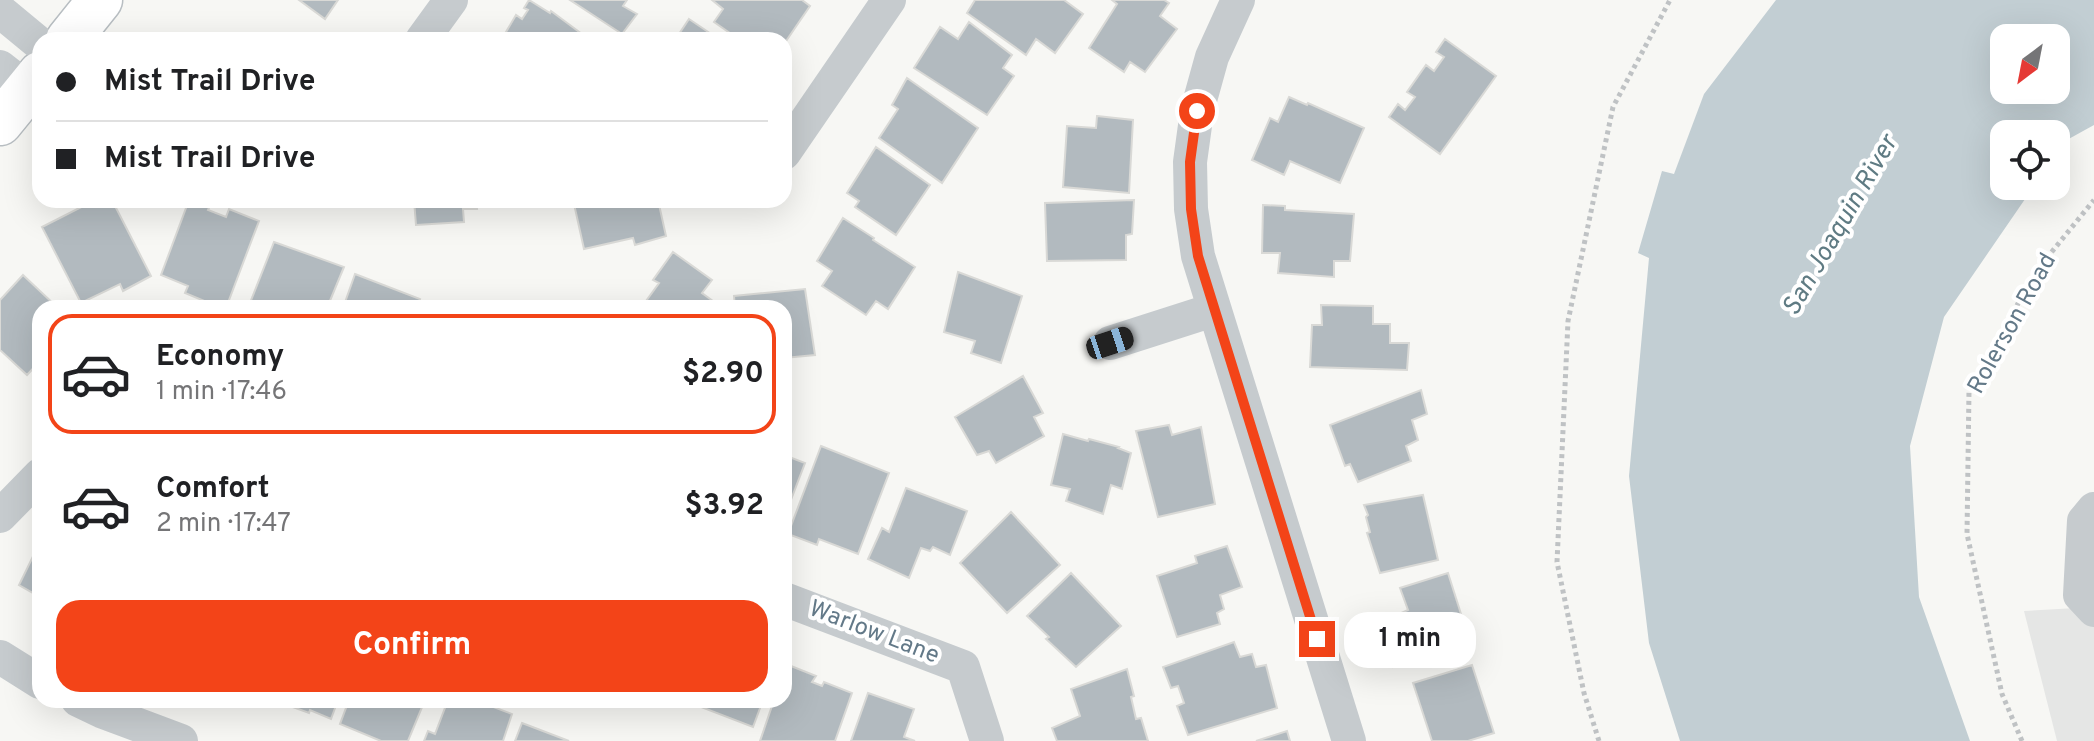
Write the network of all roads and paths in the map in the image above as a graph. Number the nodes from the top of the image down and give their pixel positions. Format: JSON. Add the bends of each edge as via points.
{"nodes":[{"id":1,"x":100,"y":0,"type":"edge"},
{"id":2,"x":451,"y":0,"type":"edge"},
{"id":3,"x":889,"y":0,"type":"edge"},
{"id":4,"x":1238,"y":0,"type":"edge"},
{"id":5,"x":1670,"y":0,"type":"edge"},
{"id":6,"x":0,"y":11,"type":"edge"},
{"id":7,"x":74,"y":32,"type":"edge"},
{"id":8,"x":428,"y":32,"type":"edge"},
{"id":9,"x":32,"y":37,"type":"edge"},
{"id":10,"x":23,"y":77,"type":"edge"},
{"id":11,"x":0,"y":123,"type":"edge"},
{"id":12,"x":792,"y":141,"type":"edge"},
{"id":13,"x":2094,"y":200,"type":"edge"},
{"id":14,"x":1213,"y":310,"type":"junction"},
{"id":15,"x":1110,"y":343,"type":"dead end"},
{"id":16,"x":32,"y":483,"type":"edge"},
{"id":17,"x":2094,"y":509,"type":"edge"},
{"id":18,"x":0,"y":516,"type":"edge"},
{"id":19,"x":792,"y":602,"type":"edge"},
{"id":20,"x":2094,"y":610,"type":"edge"},
{"id":21,"x":0,"y":657,"type":"edge"},
{"id":22,"x":32,"y":677,"type":"edge"},
{"id":23,"x":95,"y":708,"type":"edge"},
{"id":24,"x":181,"y":741,"type":"edge"},
{"id":25,"x":987,"y":741,"type":"edge"},
{"id":26,"x":1349,"y":741,"type":"edge"},
{"id":27,"x":1599,"y":741,"type":"edge"},
{"id":28,"x":2022,"y":741,"type":"edge"}],
"edges":[{"from":1,"to":7,"type":"street"},
{"from":2,"to":8,"type":"street"},
{"from":3,"to":12,"type":"street"},
{"from":4,"to":14,"type":"street","via":[[1208,71],[1190,162],[1198,256]]},
{"from":5,"to":27,"type":"path","via":[[1613,107],[1568,321],[1557,562]]},
{"from":6,"to":9,"type":"street"},
{"from":10,"to":11,"type":"street"},
{"from":13,"to":28,"type":"path","name":"Rolerson Road","via":[[2037,270],[1969,390],[1967,534],[2002,694]]},
{"from":14,"to":15,"type":"street"},
{"from":14,"to":26,"type":"street"},
{"from":16,"to":18,"type":"street"},
{"from":17,"to":20,"type":"street","via":[[2084,521],[2080,595]]},
{"from":19,"to":25,"type":"street","name":"Warlow Lane","via":[[963,667]]},
{"from":21,"to":22,"type":"street"},
{"from":23,"to":24,"type":"street"}]}
